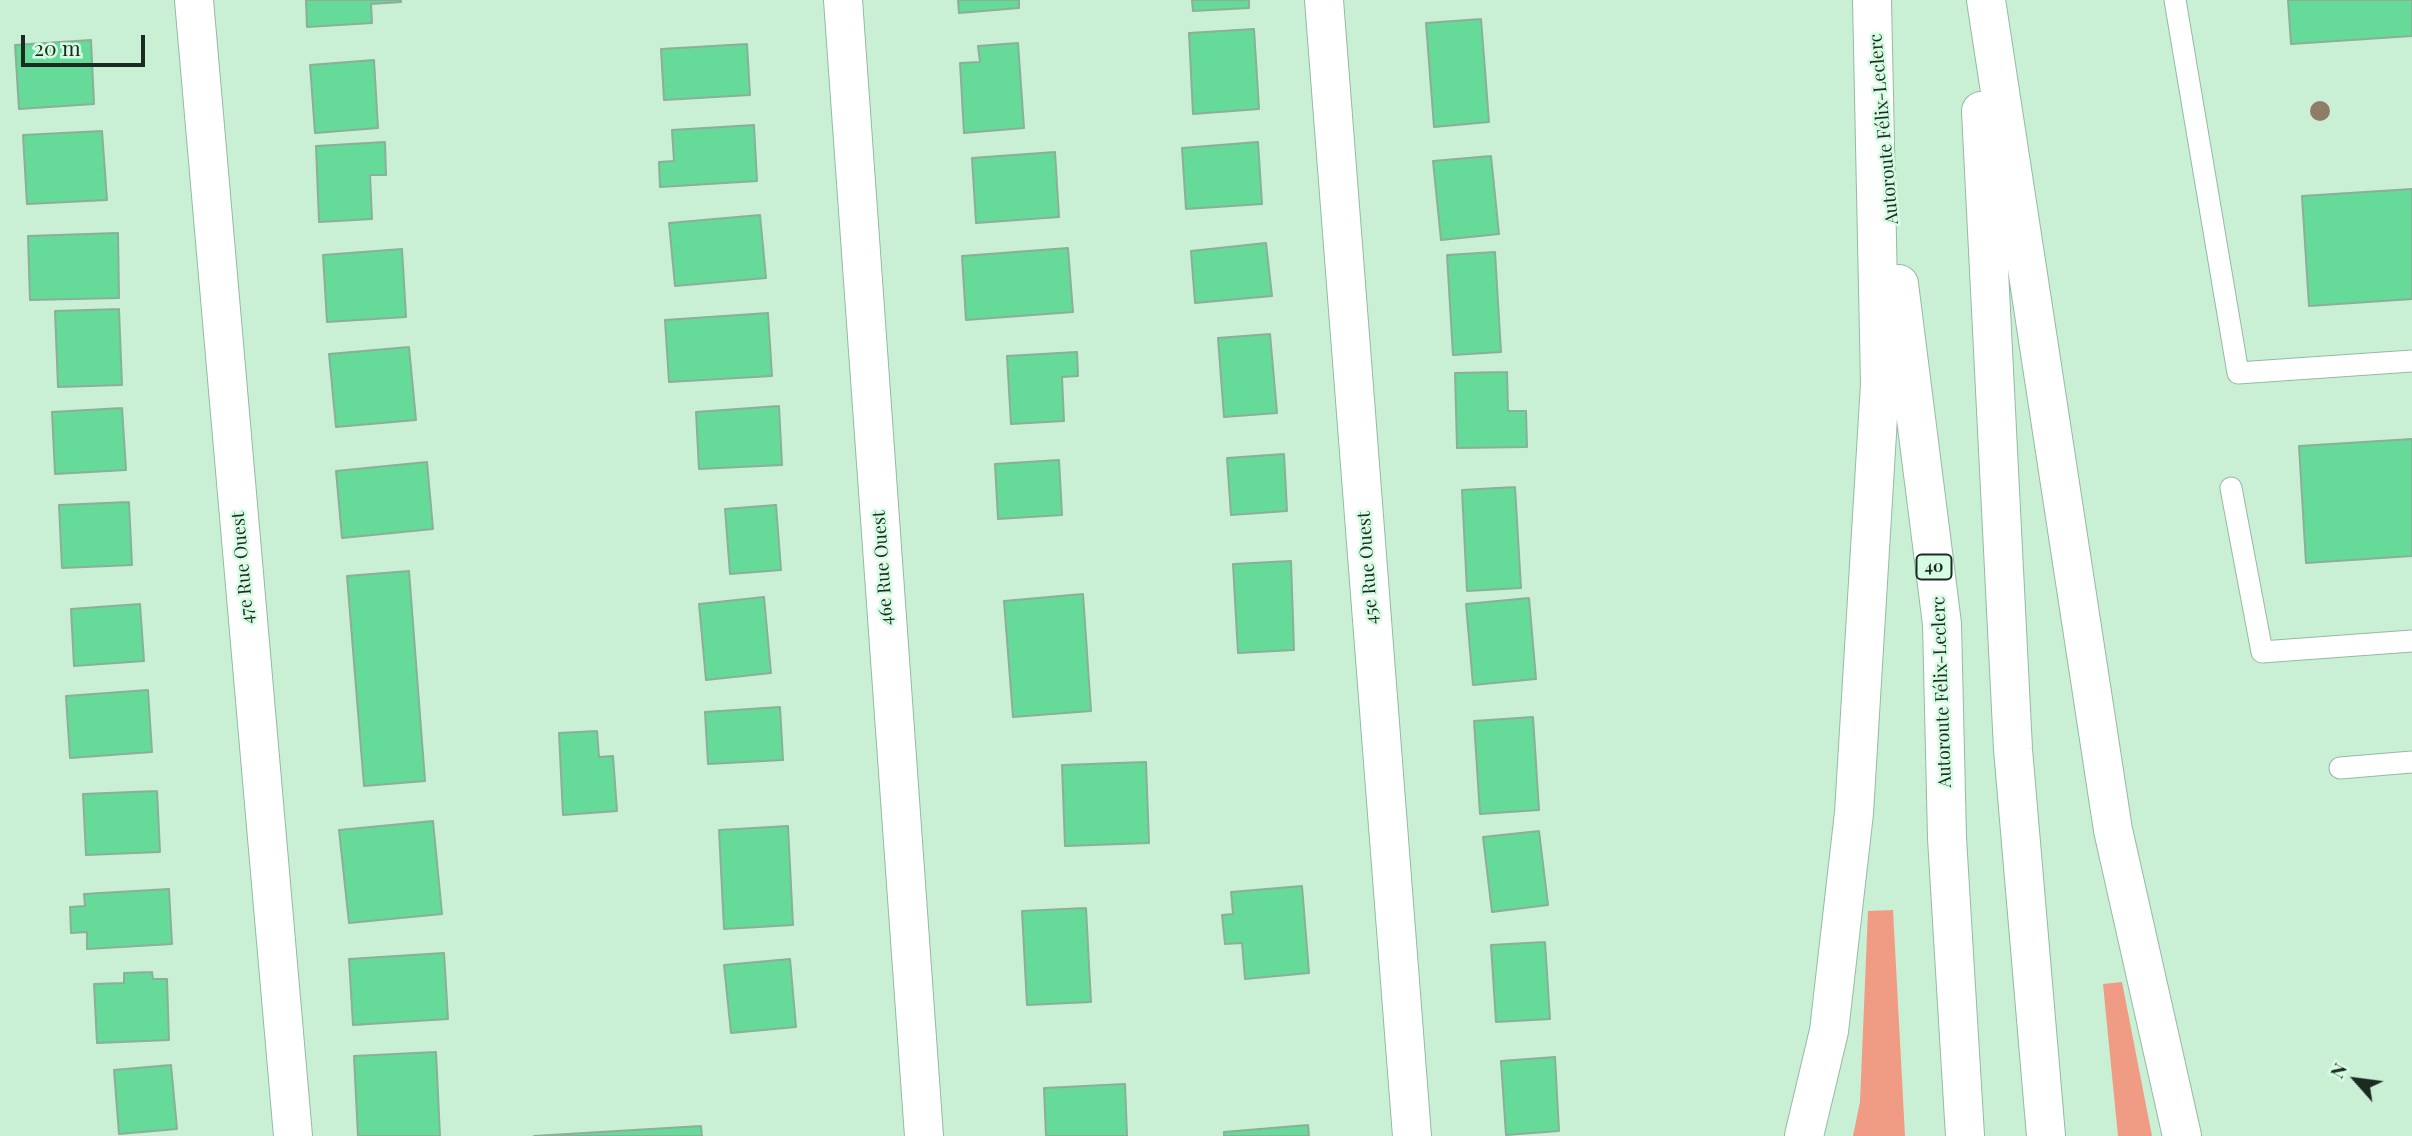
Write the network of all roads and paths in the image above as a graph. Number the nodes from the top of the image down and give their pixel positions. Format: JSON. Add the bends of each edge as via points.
{"nodes":[{"id":1,"x":194,"y":0,"type":"edge"},
{"id":2,"x":843,"y":0,"type":"edge"},
{"id":3,"x":1324,"y":0,"type":"edge"},
{"id":4,"x":1872,"y":0,"type":"edge"},
{"id":5,"x":1976,"y":0,"type":"edge"},
{"id":6,"x":1986,"y":0,"type":"edge"},
{"id":7,"x":2175,"y":0,"type":"edge"},
{"id":8,"x":2412,"y":361,"type":"edge"},
{"id":9,"x":2231,"y":488,"type":"dead end"},
{"id":10,"x":2412,"y":640,"type":"edge"},
{"id":11,"x":2412,"y":762,"type":"edge"},
{"id":12,"x":2340,"y":768,"type":"dead end"},
{"id":13,"x":293,"y":1136,"type":"edge"},
{"id":14,"x":924,"y":1136,"type":"edge"},
{"id":15,"x":1412,"y":1136,"type":"edge"},
{"id":16,"x":1804,"y":1136,"type":"edge"},
{"id":17,"x":1965,"y":1136,"type":"edge"},
{"id":18,"x":2046,"y":1136,"type":"edge"},
{"id":19,"x":2182,"y":1136,"type":"edge"}],
"edges":[{"from":1,"to":13,"type":"main road","name":"47e Rue Ouest"},
{"from":2,"to":14,"type":"main road","name":"46e Rue Ouest"},
{"from":3,"to":15,"type":"main road","name":"45e Rue Ouest"},
{"from":4,"to":16,"type":"main road","via":[[1880,384],[1854,813],[1829,1031]]},
{"from":4,"to":17,"type":"main road","name":"Autoroute Félix-Leclerc","number":"40","via":[[1895,248],[1941,624],[1947,838]]},
{"from":5,"to":18,"type":"main road","via":[[2013,749]]},
{"from":6,"to":19,"type":"main road","via":[[2112,830]]},
{"from":7,"to":8,"type":"lane","via":[[2238,373]]},
{"from":9,"to":10,"type":"lane","via":[[2262,652]]},
{"from":11,"to":12,"type":"lane"}]}
